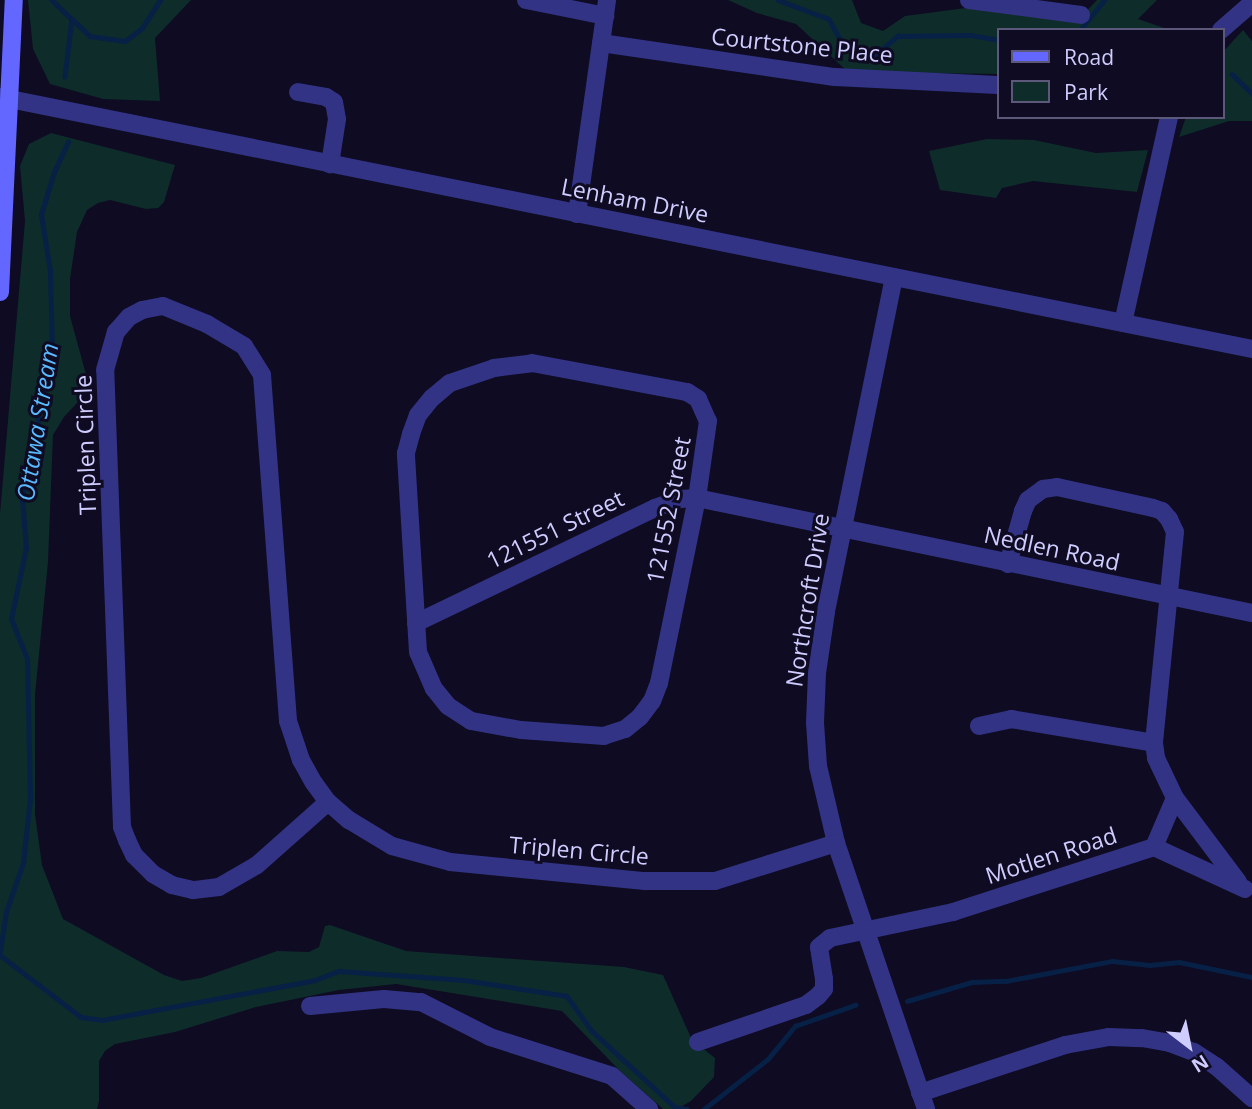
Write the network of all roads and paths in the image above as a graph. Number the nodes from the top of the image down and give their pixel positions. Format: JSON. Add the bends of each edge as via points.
{"nodes":[{"id":1,"x":14,"y":0,"type":"edge"},
{"id":2,"x":526,"y":0,"type":"edge"},
{"id":3,"x":969,"y":0,"type":"edge"},
{"id":4,"x":1252,"y":3,"type":"edge"},
{"id":5,"x":606,"y":8,"type":"edge"},
{"id":6,"x":1081,"y":15,"type":"dead end"},
{"id":7,"x":1223,"y":28,"type":"edge"},
{"id":8,"x":601,"y":43,"type":"junction"},
{"id":9,"x":996,"y":85,"type":"edge"},
{"id":10,"x":298,"y":92,"type":"dead end"},
{"id":11,"x":4,"y":98,"type":"edge"},
{"id":12,"x":1169,"y":119,"type":"edge"},
{"id":13,"x":330,"y":164,"type":"junction"},
{"id":14,"x":577,"y":215,"type":"junction"},
{"id":15,"x":894,"y":276,"type":"junction"},
{"id":16,"x":0,"y":292,"type":"edge"},
{"id":17,"x":1124,"y":323,"type":"junction"},
{"id":18,"x":1252,"y":349,"type":"edge"},
{"id":19,"x":697,"y":498,"type":"junction"},
{"id":20,"x":842,"y":528,"type":"junction"},
{"id":21,"x":1008,"y":564,"type":"junction"},
{"id":22,"x":1168,"y":597,"type":"junction"},
{"id":23,"x":1252,"y":613,"type":"edge"},
{"id":24,"x":416,"y":623,"type":"junction"},
{"id":25,"x":979,"y":726,"type":"dead end"},
{"id":26,"x":1154,"y":743,"type":"junction"},
{"id":27,"x":1175,"y":798,"type":"junction"},
{"id":28,"x":328,"y":802,"type":"junction"},
{"id":29,"x":836,"y":844,"type":"junction"},
{"id":30,"x":1154,"y":847,"type":"junction"},
{"id":31,"x":1248,"y":891,"type":"edge"},
{"id":32,"x":865,"y":928,"type":"junction"},
{"id":33,"x":310,"y":1006,"type":"dead end"},
{"id":34,"x":698,"y":1042,"type":"dead end"},
{"id":35,"x":1252,"y":1098,"type":"edge"},
{"id":36,"x":923,"y":1101,"type":"edge"},
{"id":37,"x":649,"y":1109,"type":"edge"}],
"edges":[{"from":1,"to":11,"type":"main road"},
{"from":2,"to":5,"type":"street"},
{"from":3,"to":6,"type":"street"},
{"from":4,"to":7,"type":"street"},
{"from":5,"to":8,"type":"street"},
{"from":8,"to":9,"type":"street","name":"Courtstone Place","via":[[835,77]]},
{"from":8,"to":14,"type":"street"},
{"from":10,"to":13,"type":"street","via":[[326,96],[334,102],[337,118]]},
{"from":11,"to":13,"type":"street","name":"Lenham Drive"},
{"from":11,"to":16,"type":"main road"},
{"from":12,"to":17,"type":"street"},
{"from":13,"to":14,"type":"street","name":"Lenham Drive"},
{"from":14,"to":15,"type":"street","name":"Lenham Drive"},
{"from":15,"to":17,"type":"street","name":"Lenham Drive"},
{"from":15,"to":20,"type":"street","name":"Northcroft Drive"},
{"from":17,"to":18,"type":"street","name":"Lenham Drive"},
{"from":19,"to":20,"type":"street","name":"121551 Street"},
{"from":19,"to":24,"type":"street","name":"121551 Street","via":[[655,508]]},
{"from":19,"to":24,"type":"street","name":"121552 Street","via":[[659,683],[652,701],[625,729],[590,737],[471,721],[448,706],[425,672]]},
{"from":19,"to":24,"type":"street","name":"121552 Street","via":[[708,421],[698,399],[687,392],[532,363],[494,368],[450,383],[418,415],[406,453]]},
{"from":20,"to":21,"type":"street","name":"Nedlen Road"},
{"from":20,"to":29,"type":"street","name":"Northcroft Drive","via":[[822,638],[815,723],[818,766]]},
{"from":21,"to":22,"type":"street","name":"Nedlen Road"},
{"from":21,"to":22,"type":"street","via":[[1028,500],[1043,489],[1057,487],[1162,511],[1175,532]]},
{"from":22,"to":23,"type":"street","name":"Nedlen Road"},
{"from":22,"to":26,"type":"street"},
{"from":25,"to":26,"type":"street","via":[[1011,719]]},
{"from":26,"to":27,"type":"street"},
{"from":27,"to":30,"type":"street"},
{"from":27,"to":31,"type":"street"},
{"from":28,"to":28,"type":"street","name":"Triplen Circle","via":[[301,760],[288,721],[262,375],[244,346],[207,324],[163,306],[142,310],[116,332],[105,370],[122,827],[134,855],[153,874],[193,890],[219,887],[257,864]]},
{"from":28,"to":29,"type":"street","name":"Triplen Circle","via":[[372,836],[414,855],[645,881],[715,881]]},
{"from":29,"to":32,"type":"street","name":"Northcroft Drive"},
{"from":30,"to":31,"type":"street","name":"Motlen Road"},
{"from":30,"to":32,"type":"street","name":"Motlen Road","via":[[964,909]]},
{"from":32,"to":34,"type":"street","via":[[822,941],[819,955],[824,989],[806,1005]]},
{"from":32,"to":36,"type":"street","name":"Northcroft Drive"},
{"from":33,"to":37,"type":"street","via":[[384,999],[421,1003],[490,1037],[612,1076]]},
{"from":35,"to":36,"type":"street","via":[[1194,1052],[1142,1038],[1109,1037],[1065,1045]]}]}
